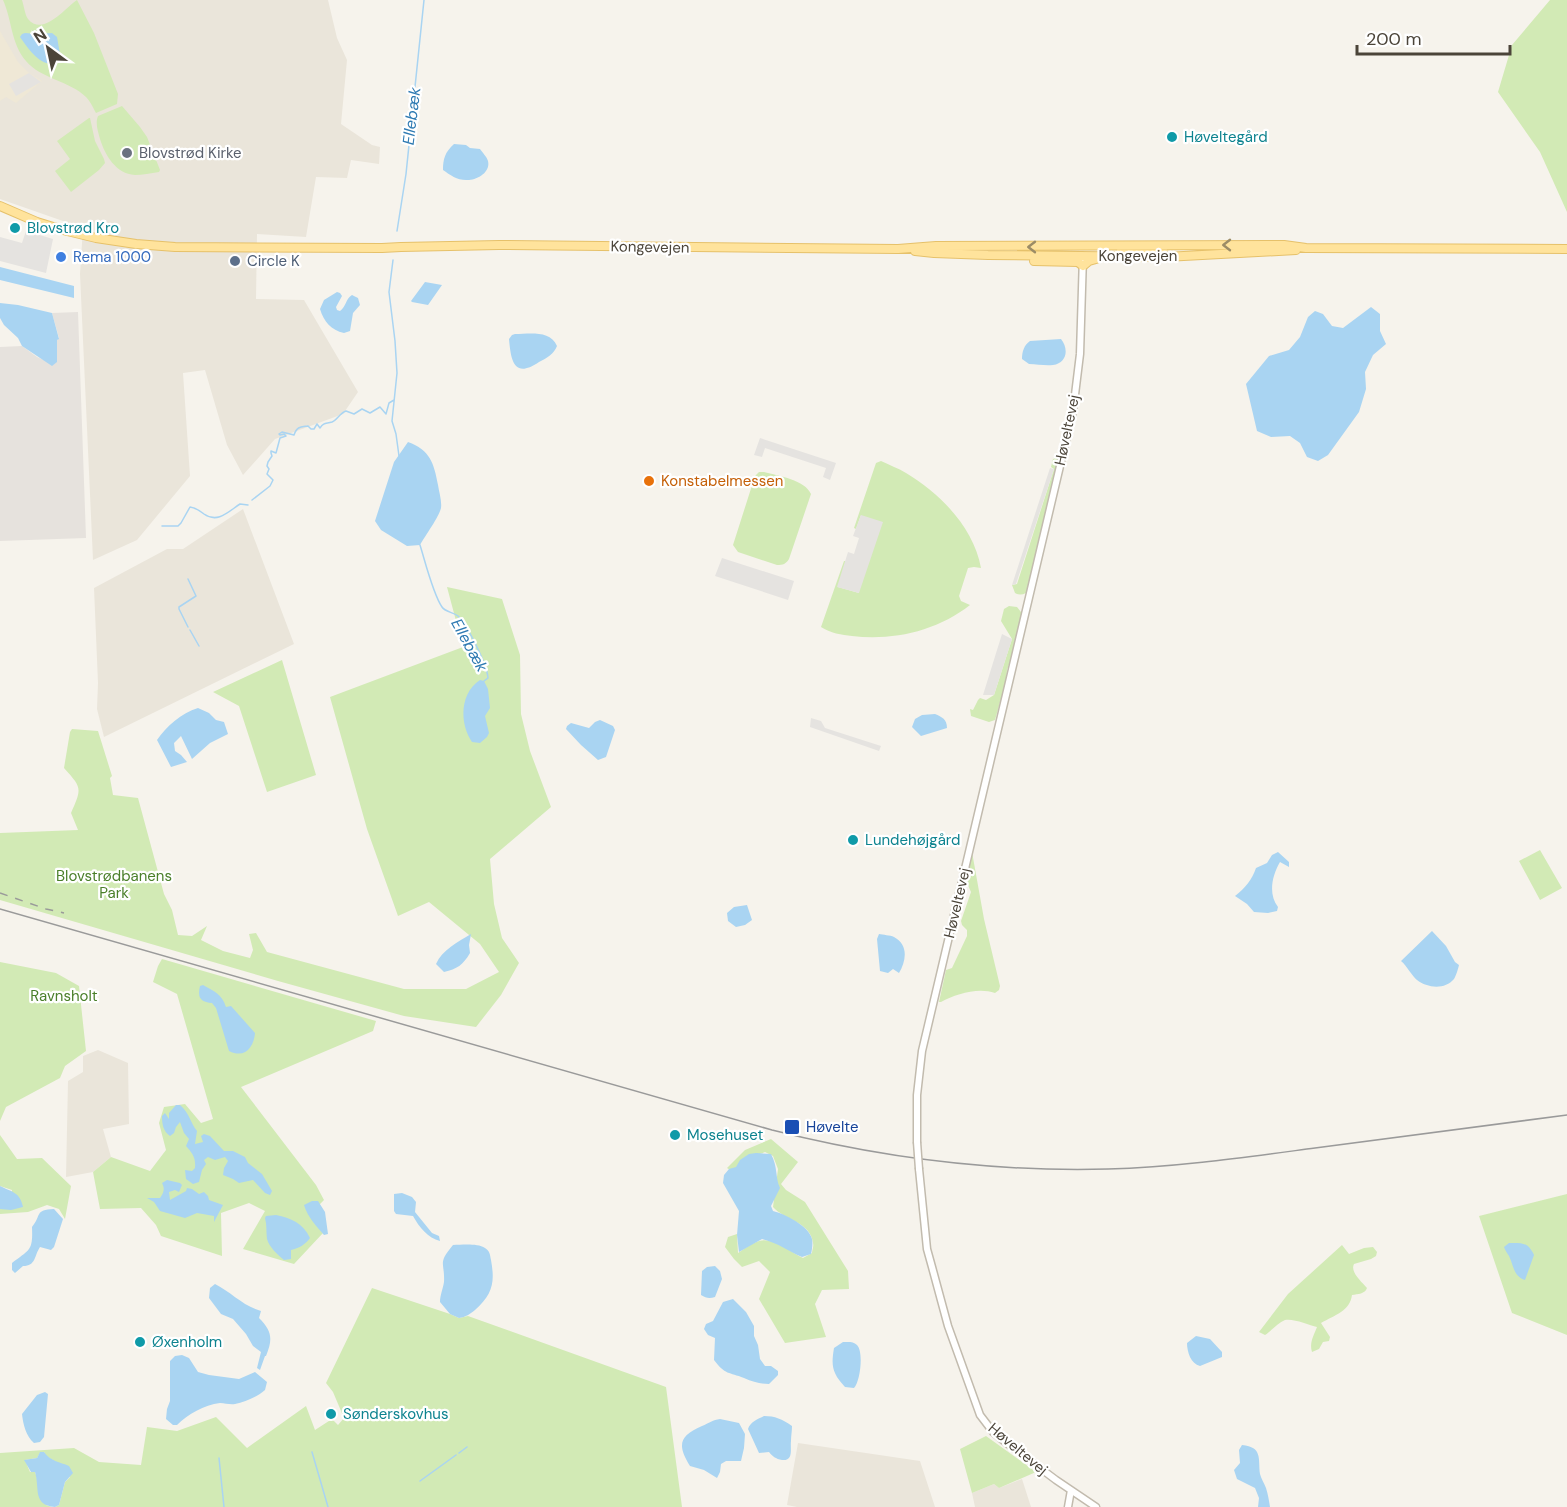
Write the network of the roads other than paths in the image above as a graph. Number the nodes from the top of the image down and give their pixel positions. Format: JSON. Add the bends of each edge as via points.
{"nodes":[{"id":1,"x":0,"y":200,"type":"edge"},
{"id":2,"x":0,"y":206,"type":"edge"},
{"id":3,"x":1201,"y":245,"type":"junction"},
{"id":4,"x":401,"y":246,"type":"junction"},
{"id":5,"x":1060,"y":246,"type":"junction"},
{"id":6,"x":1306,"y":248,"type":"junction"},
{"id":7,"x":898,"y":249,"type":"junction"},
{"id":8,"x":1567,"y":249,"type":"edge"},
{"id":9,"x":988,"y":255,"type":"junction"},
{"id":10,"x":1083,"y":256,"type":"junction"},
{"id":11,"x":1108,"y":256,"type":"junction"},
{"id":12,"x":1083,"y":266,"type":"junction"},
{"id":13,"x":1071,"y":1491,"type":"junction"},
{"id":14,"x":1068,"y":1507,"type":"edge"},
{"id":15,"x":1096,"y":1507,"type":"edge"}],
"edges":[{"from":1,"to":4,"type":"main road","name":"Kongevejen","via":[[56,222],[136,239]]},
{"from":2,"to":4,"type":"main road","name":"Kongevejen","via":[[63,230],[136,244]]},
{"from":3,"to":5,"type":"main road","name":"Kongevejen"},
{"from":6,"to":3,"type":"main road","name":"Kongevejen","one_way":true},
{"from":3,"to":10,"type":"main road","via":[[1151,251],[1090,251]]},
{"from":4,"to":7,"type":"main road","name":"Kongevejen"},
{"from":5,"to":7,"type":"main road","name":"Kongevejen","one_way":true},
{"from":5,"to":10,"type":"main road","via":[[1075,249]]},
{"from":6,"to":8,"type":"main road","name":"Kongevejen"},
{"from":6,"to":11,"type":"main road","name":"Kongevejen","via":[[1165,257]]},
{"from":7,"to":9,"type":"main road","name":"Kongevejen"},
{"from":9,"to":10,"type":"main road","name":"Kongevejen"},
{"from":9,"to":12,"type":"main road","via":[[1078,262]]},
{"from":10,"to":11,"type":"main road","name":"Kongevejen"},
{"from":10,"to":12,"type":"street","name":"Høveltevej"},
{"from":11,"to":12,"type":"main road"},
{"from":12,"to":13,"type":"street","name":"Høveltevej","bridge":true,"via":[[1080,354],[1072,411],[922,1052],[917,1095],[917,1142],[929,1258],[980,1415],[1004,1442]]},
{"from":13,"to":14,"type":"street"},
{"from":13,"to":15,"type":"street","name":"Høveltevej"}]}
